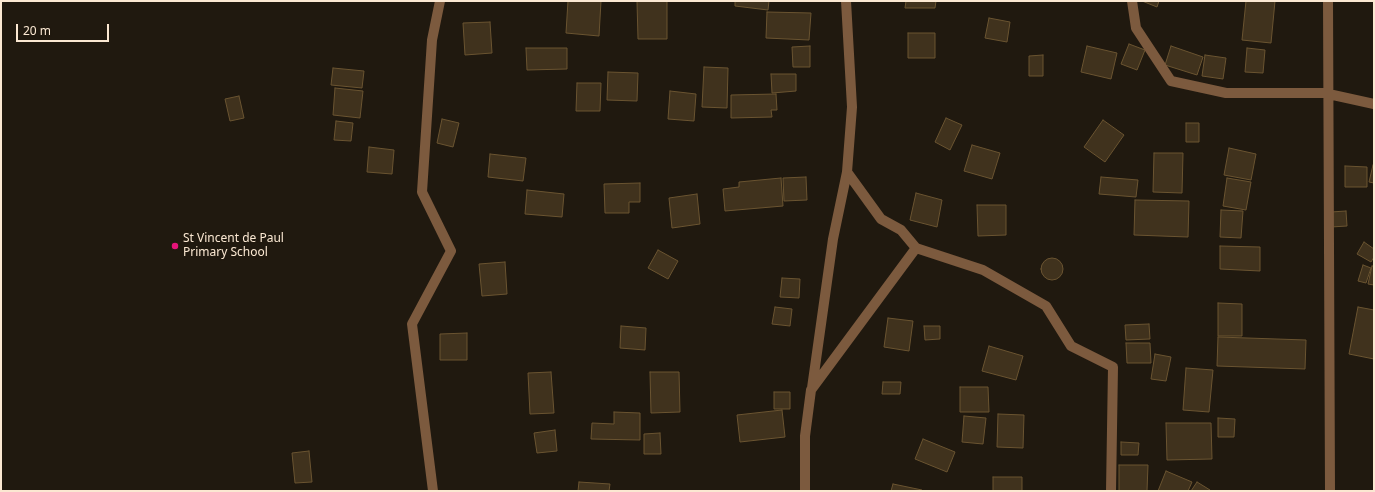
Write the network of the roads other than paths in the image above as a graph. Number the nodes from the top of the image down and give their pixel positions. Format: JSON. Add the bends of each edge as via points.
{"nodes":[{"id":1,"x":440,"y":1,"type":"edge"},
{"id":2,"x":846,"y":1,"type":"edge"},
{"id":3,"x":1132,"y":1,"type":"edge"},
{"id":4,"x":1328,"y":1,"type":"edge"},
{"id":5,"x":1374,"y":104,"type":"edge"},
{"id":6,"x":847,"y":172,"type":"junction"},
{"id":7,"x":916,"y":248,"type":"junction"},
{"id":8,"x":811,"y":390,"type":"junction"},
{"id":9,"x":433,"y":491,"type":"edge"},
{"id":10,"x":805,"y":491,"type":"edge"},
{"id":11,"x":1111,"y":491,"type":"edge"},
{"id":12,"x":1330,"y":491,"type":"edge"}],
"edges":[{"from":1,"to":9,"type":"street","via":[[432,40],[422,192],[451,251],[412,324]]},
{"from":2,"to":6,"type":"street","via":[[852,107]]},
{"from":3,"to":5,"type":"street","via":[[1136,28],[1172,81],[1226,93],[1324,93]]},
{"from":4,"to":12,"type":"street"},
{"from":6,"to":7,"type":"street","via":[[881,219],[900,230]]},
{"from":6,"to":8,"type":"street","via":[[832,239]]},
{"from":7,"to":8,"type":"street"},
{"from":7,"to":11,"type":"street","via":[[983,270],[1046,306],[1071,346],[1114,367]]},
{"from":8,"to":10,"type":"street","via":[[805,436]]}]}
